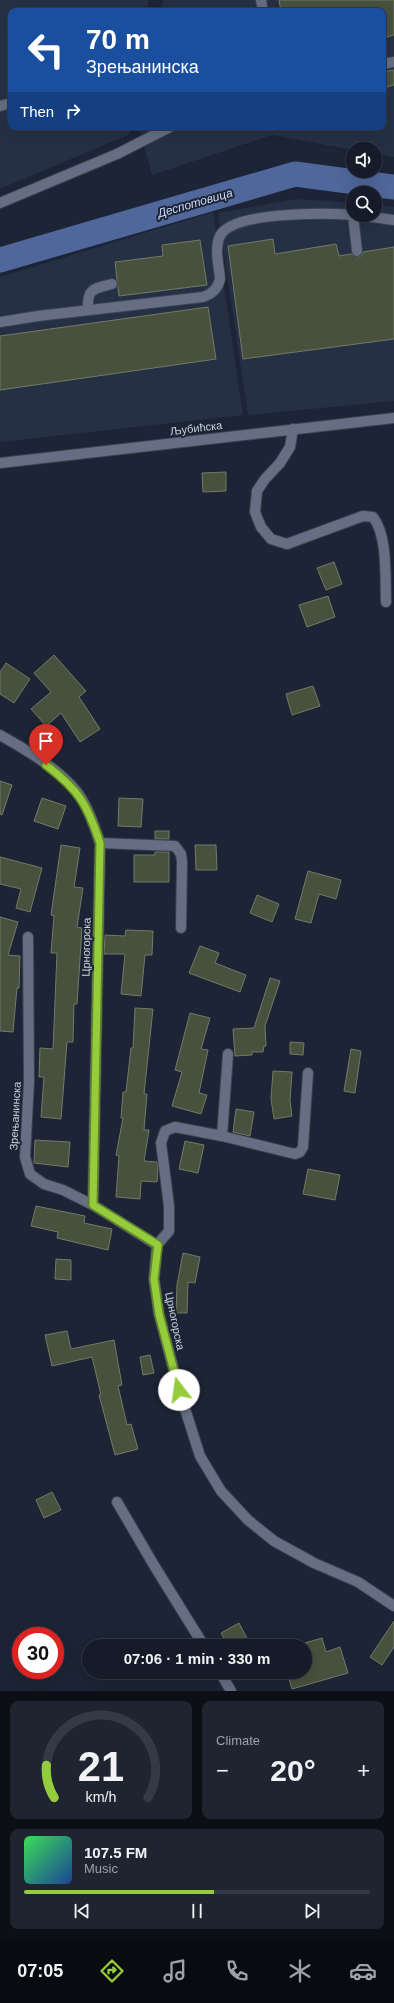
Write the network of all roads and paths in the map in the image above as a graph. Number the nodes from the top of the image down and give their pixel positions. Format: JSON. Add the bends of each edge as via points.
{"nodes":[{"id":1,"x":164,"y":130,"type":"edge"},
{"id":2,"x":0,"y":203,"type":"edge"},
{"id":3,"x":346,"y":215,"type":"edge"},
{"id":4,"x":382,"y":218,"type":"edge"},
{"id":5,"x":394,"y":220,"type":"edge"},
{"id":6,"x":354,"y":222,"type":"edge"},
{"id":7,"x":357,"y":252,"type":"dead end"},
{"id":8,"x":112,"y":284,"type":"dead end"},
{"id":9,"x":88,"y":310,"type":"junction"},
{"id":10,"x":0,"y":322,"type":"edge"},
{"id":11,"x":394,"y":418,"type":"edge"},
{"id":12,"x":293,"y":429,"type":"junction"},
{"id":13,"x":0,"y":463,"type":"edge"},
{"id":14,"x":386,"y":602,"type":"dead end"},
{"id":15,"x":0,"y":735,"type":"edge"},
{"id":16,"x":100,"y":843,"type":"junction"},
{"id":17,"x":180,"y":928,"type":"dead end"},
{"id":18,"x":28,"y":937,"type":"dead end"},
{"id":19,"x":228,"y":1054,"type":"dead end"},
{"id":20,"x":308,"y":1073,"type":"dead end"},
{"id":21,"x":222,"y":1136,"type":"junction"},
{"id":22,"x":93,"y":1205,"type":"junction"},
{"id":23,"x":158,"y":1245,"type":"junction"},
{"id":24,"x":117,"y":1502,"type":"dead end"},
{"id":25,"x":394,"y":1606,"type":"edge"},
{"id":26,"x":200,"y":1639,"type":"edge"},
{"id":27,"x":224,"y":1679,"type":"edge"},
{"id":28,"x":232,"y":1691,"type":"edge"}],
"edges":[{"from":1,"to":2,"type":"street","via":[[117,154]]},
{"from":3,"to":9,"type":"street","via":[[296,214],[232,224],[223,231],[218,242],[220,279],[216,290],[208,296]]},
{"from":4,"to":5,"type":"street"},
{"from":6,"to":7,"type":"street"},
{"from":8,"to":9,"type":"street","via":[[92,290],[88,294]]},
{"from":9,"to":10,"type":"street"},
{"from":11,"to":12,"type":"street","name":"Љубићска"},
{"from":12,"to":13,"type":"street","name":"Љубићска"},
{"from":12,"to":14,"type":"street","via":[[290,447],[264,479],[257,492],[255,512],[261,527],[271,540],[287,544],[363,516],[373,517],[379,525],[382,543]]},
{"from":15,"to":16,"type":"street","name":"Црногорска","via":[[24,749],[67,781],[88,810]]},
{"from":16,"to":17,"type":"street","via":[[175,846],[181,854],[182,862]]},
{"from":16,"to":22,"type":"street","name":"Црногорска"},
{"from":18,"to":22,"type":"street","name":"Зрењанинска","via":[[25,1158],[30,1174],[44,1184]]},
{"from":19,"to":21,"type":"street"},
{"from":20,"to":21,"type":"street","via":[[303,1146],[300,1152],[295,1154]]},
{"from":21,"to":23,"type":"street","name":"Црногорска","via":[[176,1127],[165,1131],[161,1143],[169,1206],[169,1231]]},
{"from":22,"to":23,"type":"street","name":"Зрењанинска"},
{"from":23,"to":25,"type":"street","name":"Црногорска","via":[[154,1279],[159,1314],[200,1456],[221,1490],[248,1520],[274,1541],[314,1563],[358,1582]]},
{"from":24,"to":26,"type":"street"},
{"from":27,"to":28,"type":"street"}]}
